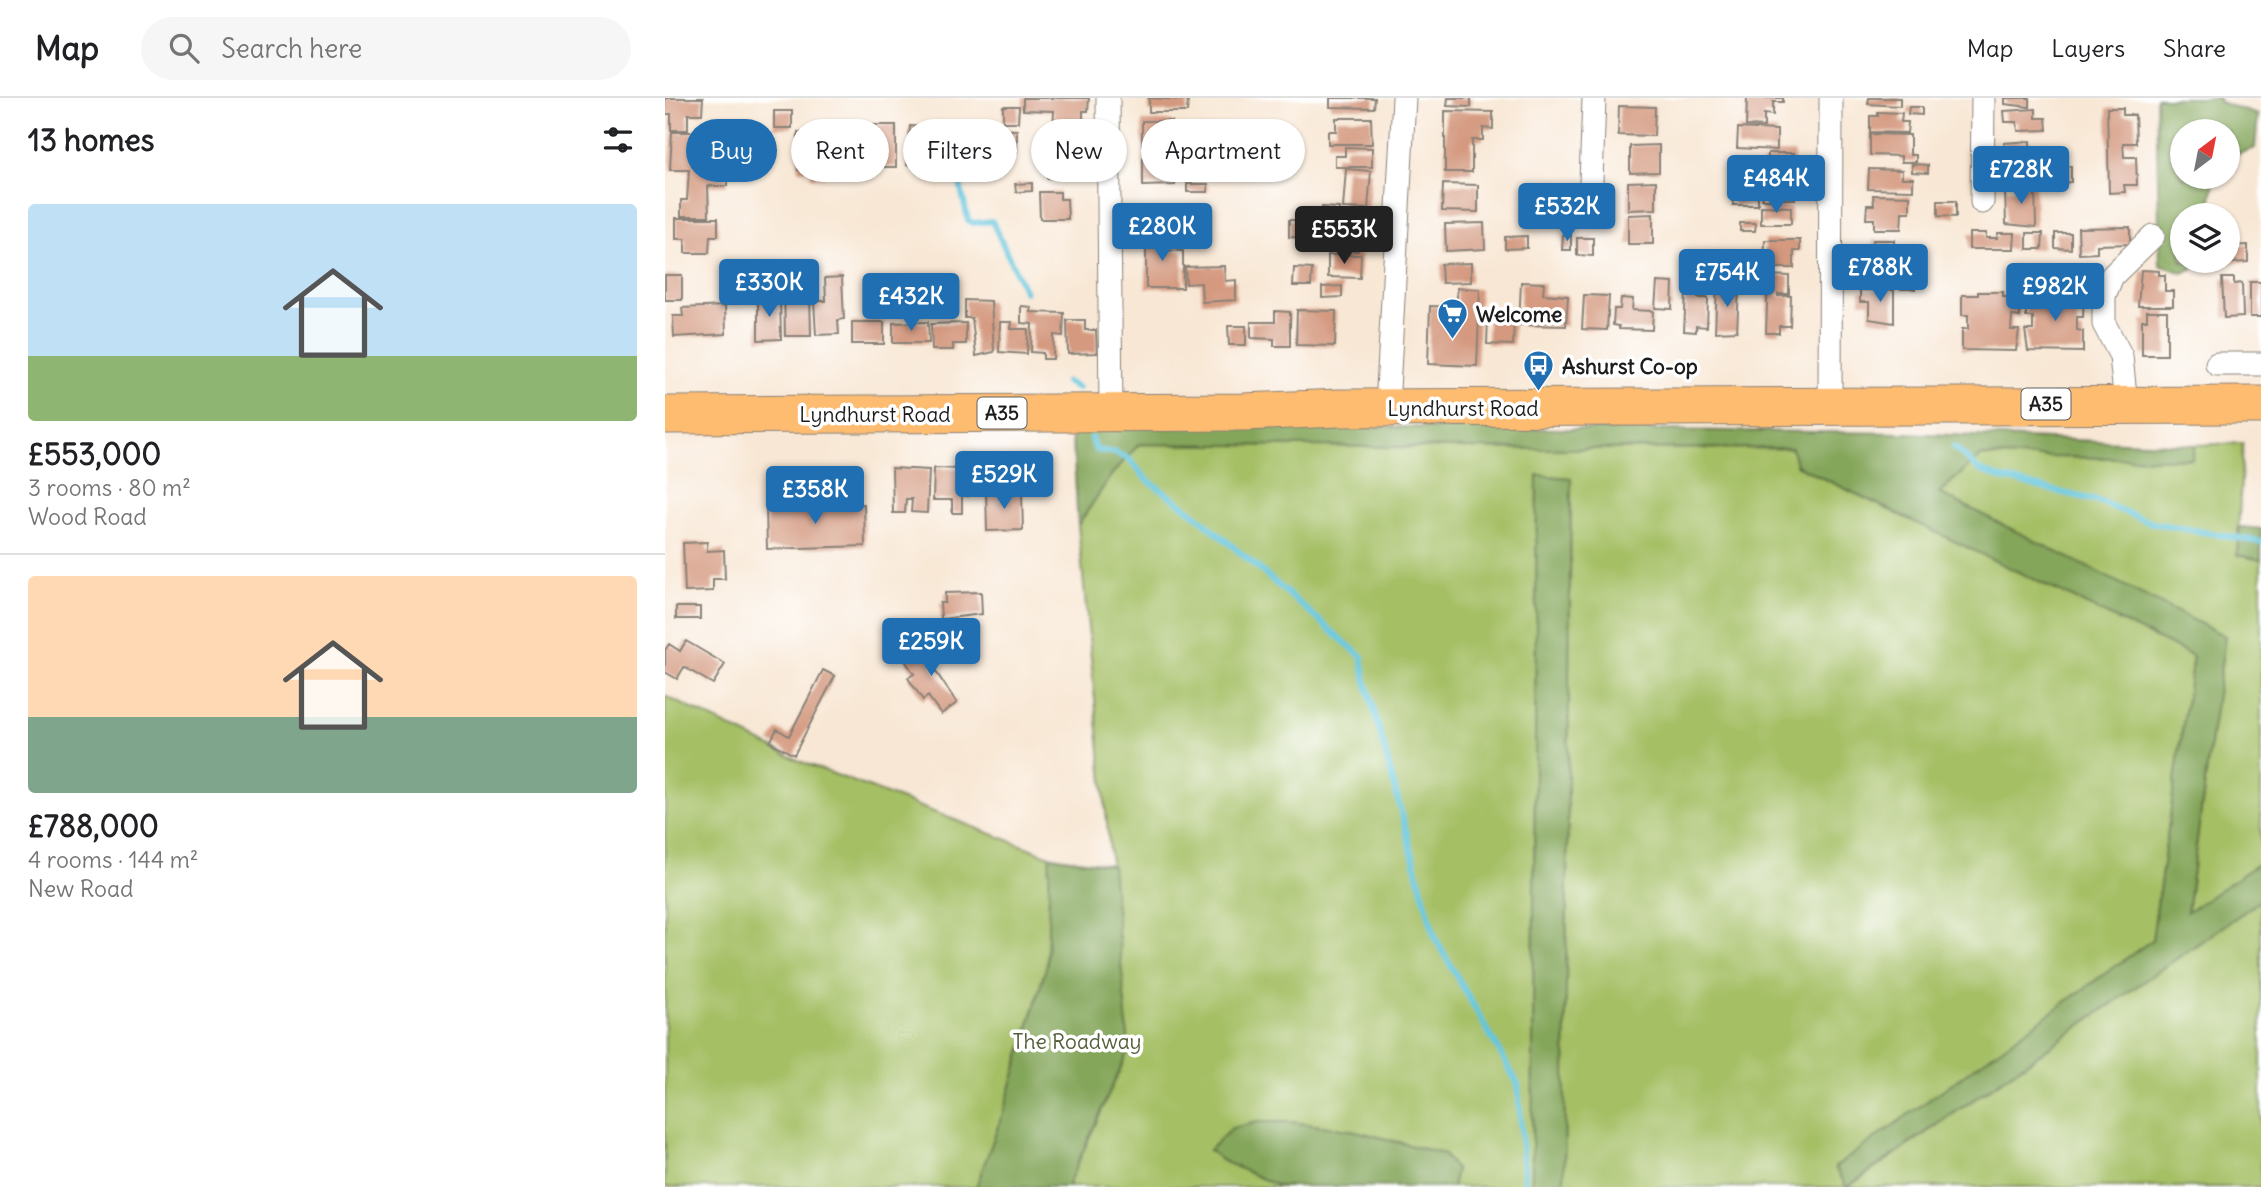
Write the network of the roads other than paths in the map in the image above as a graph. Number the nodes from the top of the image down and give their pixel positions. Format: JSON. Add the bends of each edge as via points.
{"nodes":[{"id":1,"x":1108,"y":98,"type":"edge"},
{"id":2,"x":1404,"y":98,"type":"edge"},
{"id":3,"x":1594,"y":98,"type":"edge"},
{"id":4,"x":1831,"y":98,"type":"edge"},
{"id":5,"x":1983,"y":98,"type":"edge"},
{"id":6,"x":1982,"y":202,"type":"dead end"},
{"id":7,"x":1590,"y":210,"type":"dead end"},
{"id":8,"x":2153,"y":236,"type":"dead end"},
{"id":9,"x":2261,"y":363,"type":"edge"},
{"id":10,"x":2217,"y":364,"type":"dead end"},
{"id":11,"x":2126,"y":405,"type":"junction"},
{"id":12,"x":2261,"y":405,"type":"edge"},
{"id":13,"x":1830,"y":406,"type":"junction"},
{"id":14,"x":1387,"y":408,"type":"junction"},
{"id":15,"x":1111,"y":413,"type":"junction"},
{"id":16,"x":665,"y":415,"type":"edge"}],
"edges":[{"from":1,"to":15,"type":"street"},
{"from":2,"to":14,"type":"street"},
{"from":3,"to":7,"type":"street","via":[[1602,180]]},
{"from":4,"to":13,"type":"street"},
{"from":5,"to":6,"type":"street"},
{"from":8,"to":11,"type":"street","via":[[2112,275],[2104,296],[2104,324],[2121,356]]},
{"from":9,"to":10,"type":"street"},
{"from":11,"to":12,"type":"main road","name":"Lyndhurst Road","number":"A35"},
{"from":11,"to":13,"type":"main road","name":"Lyndhurst Road","number":"A35"},
{"from":13,"to":14,"type":"main road","name":"Lyndhurst Road","number":"A35"},
{"from":14,"to":15,"type":"main road","name":"Lyndhurst Road","number":"A35"},
{"from":15,"to":16,"type":"main road","name":"Lyndhurst Road","number":"A35"}]}
